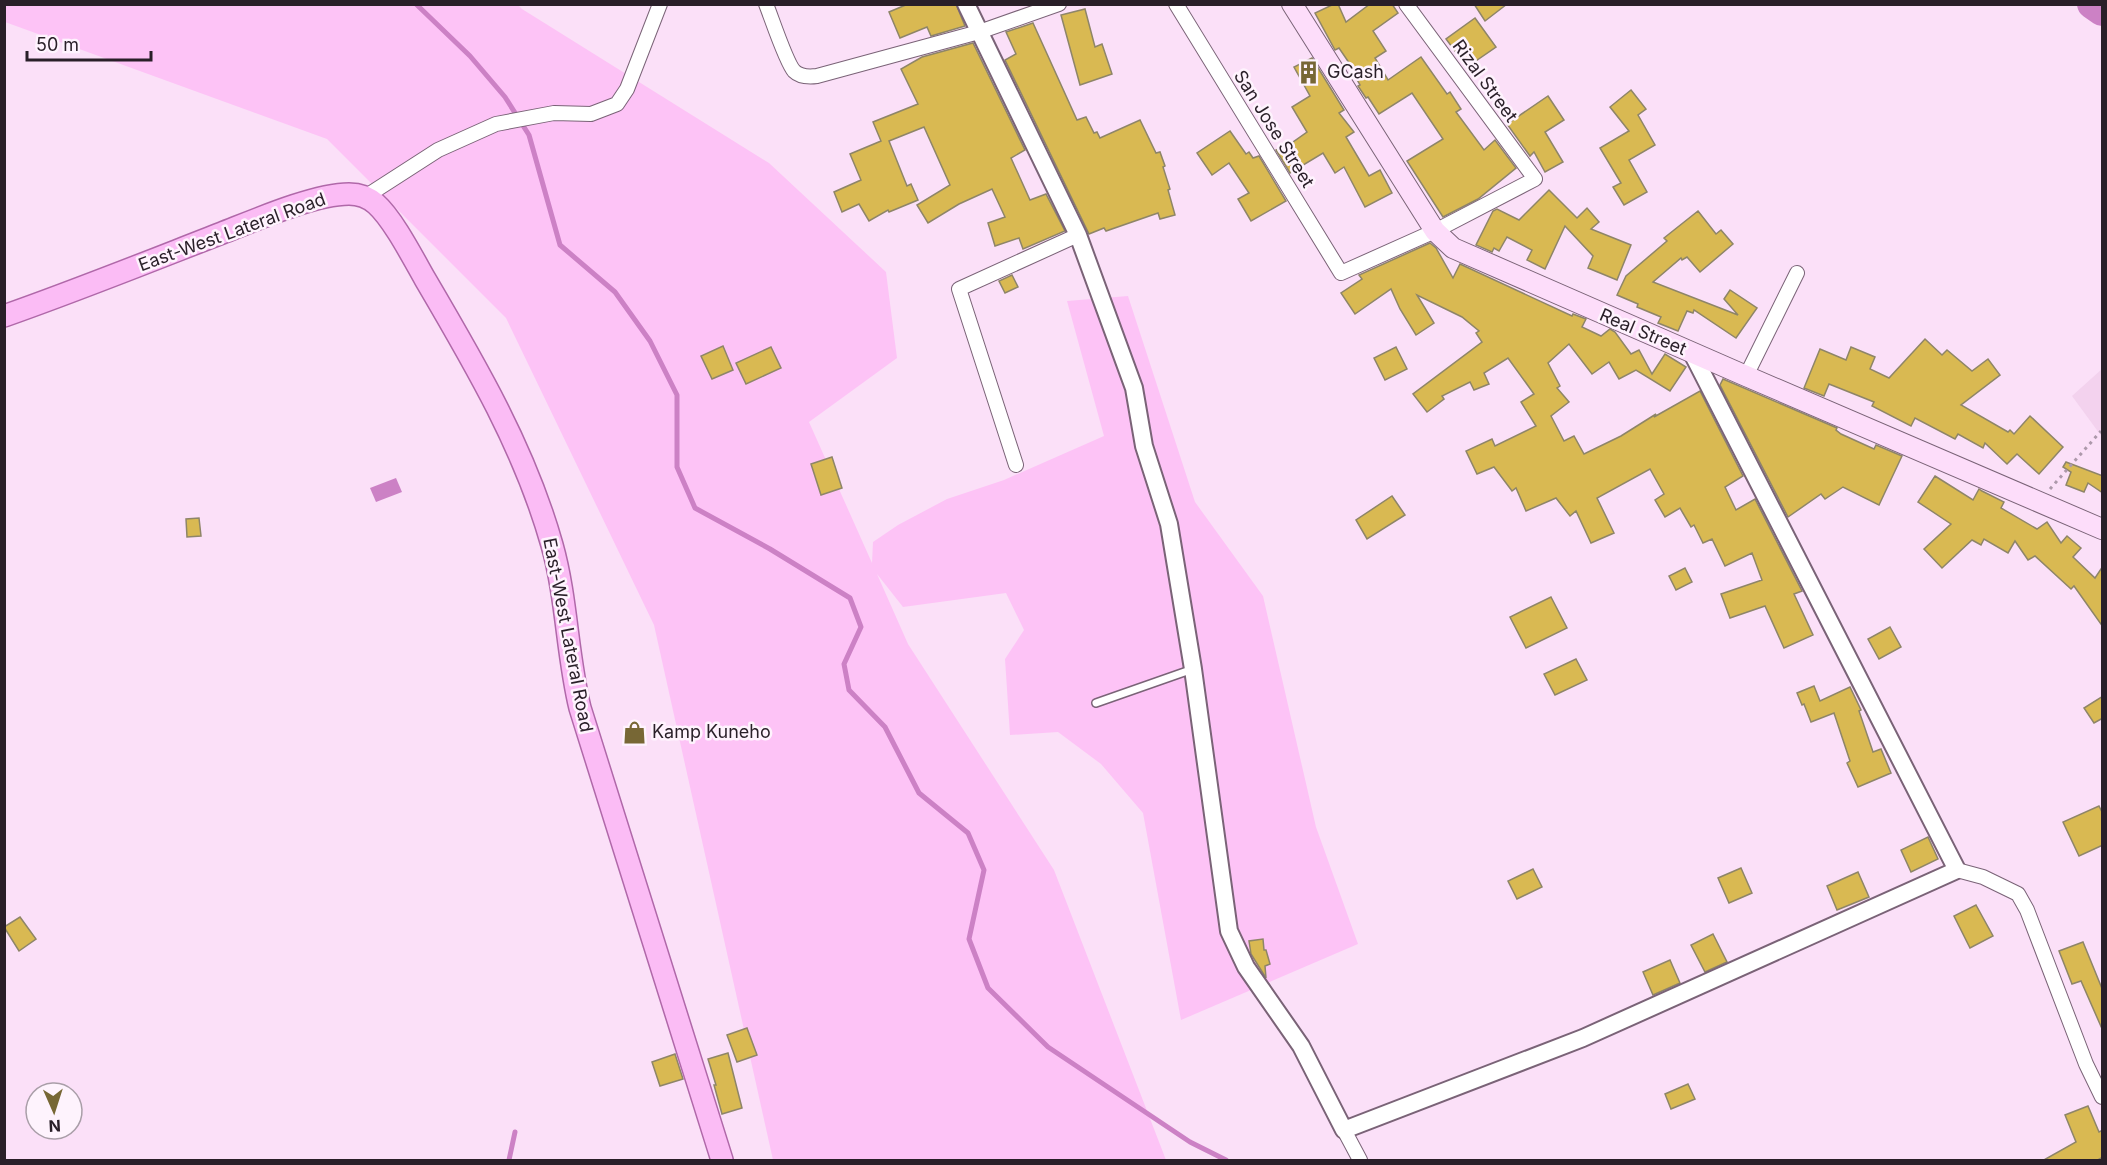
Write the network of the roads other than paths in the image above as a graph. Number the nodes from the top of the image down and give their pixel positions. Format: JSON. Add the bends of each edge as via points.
{"nodes":[{"id":1,"x":660,"y":4,"type":"edge"},
{"id":2,"x":766,"y":4,"type":"edge"},
{"id":3,"x":966,"y":4,"type":"edge"},
{"id":4,"x":1059,"y":4,"type":"edge"},
{"id":5,"x":1176,"y":4,"type":"edge"},
{"id":6,"x":1292,"y":4,"type":"edge"},
{"id":7,"x":1406,"y":4,"type":"edge"},
{"id":8,"x":979,"y":32,"type":"junction"},
{"id":9,"x":365,"y":197,"type":"junction"},
{"id":10,"x":1435,"y":231,"type":"junction"},
{"id":11,"x":1078,"y":235,"type":"junction"},
{"id":12,"x":1797,"y":273,"type":"dead end"},
{"id":13,"x":4,"y":316,"type":"edge"},
{"id":14,"x":1692,"y":353,"type":"junction"},
{"id":15,"x":1746,"y":376,"type":"junction"},
{"id":16,"x":1016,"y":465,"type":"dead end"},
{"id":17,"x":2103,"y":529,"type":"edge"},
{"id":18,"x":1193,"y":669,"type":"junction"},
{"id":19,"x":1096,"y":703,"type":"dead end"},
{"id":20,"x":1957,"y":870,"type":"junction"},
{"id":21,"x":2086,"y":1064,"type":"junction"},
{"id":22,"x":2103,"y":1064,"type":"edge"},
{"id":23,"x":2103,"y":1097,"type":"edge"},
{"id":24,"x":1344,"y":1130,"type":"junction"},
{"id":25,"x":722,"y":1161,"type":"edge"},
{"id":26,"x":1360,"y":1161,"type":"edge"}],
"edges":[{"from":1,"to":9,"type":"street","via":[[627,89],[617,104],[591,114],[554,113],[496,124],[438,150]]},
{"from":2,"to":8,"type":"street","via":[[789,63],[795,73],[806,77]]},
{"from":3,"to":8,"type":"street"},
{"from":4,"to":8,"type":"street"},
{"from":5,"to":10,"type":"street","name":"San Jose Street","via":[[1341,273]]},
{"from":6,"to":10,"type":"main road","name":"Real Street"},
{"from":7,"to":10,"type":"street","name":"Rizal Street","via":[[1535,179]]},
{"from":8,"to":11,"type":"street"},
{"from":9,"to":13,"type":"main road","name":"East-West Lateral Road","via":[[332,196],[280,212]]},
{"from":9,"to":25,"type":"main road","name":"East-West Lateral Road","via":[[391,223],[477,366],[543,517],[557,563],[580,708]]},
{"from":10,"to":14,"type":"main road","name":"Real Street","via":[[1465,254]]},
{"from":11,"to":16,"type":"street","via":[[959,289]]},
{"from":11,"to":18,"type":"street","via":[[1134,388],[1144,446],[1169,524]]},
{"from":12,"to":15,"type":"street"},
{"from":14,"to":15,"type":"main road","name":"Real Street"},
{"from":14,"to":20,"type":"street"},
{"from":15,"to":17,"type":"main road","name":"Real Street"},
{"from":18,"to":19,"type":"lane"},
{"from":18,"to":24,"type":"street","via":[[1229,931],[1246,967],[1301,1046]]},
{"from":20,"to":21,"type":"street","via":[[1983,877],[2018,894]]},
{"from":20,"to":24,"type":"street","via":[[1583,1038]]},
{"from":21,"to":22,"type":"street"},
{"from":21,"to":23,"type":"street"},
{"from":24,"to":26,"type":"street"}]}
